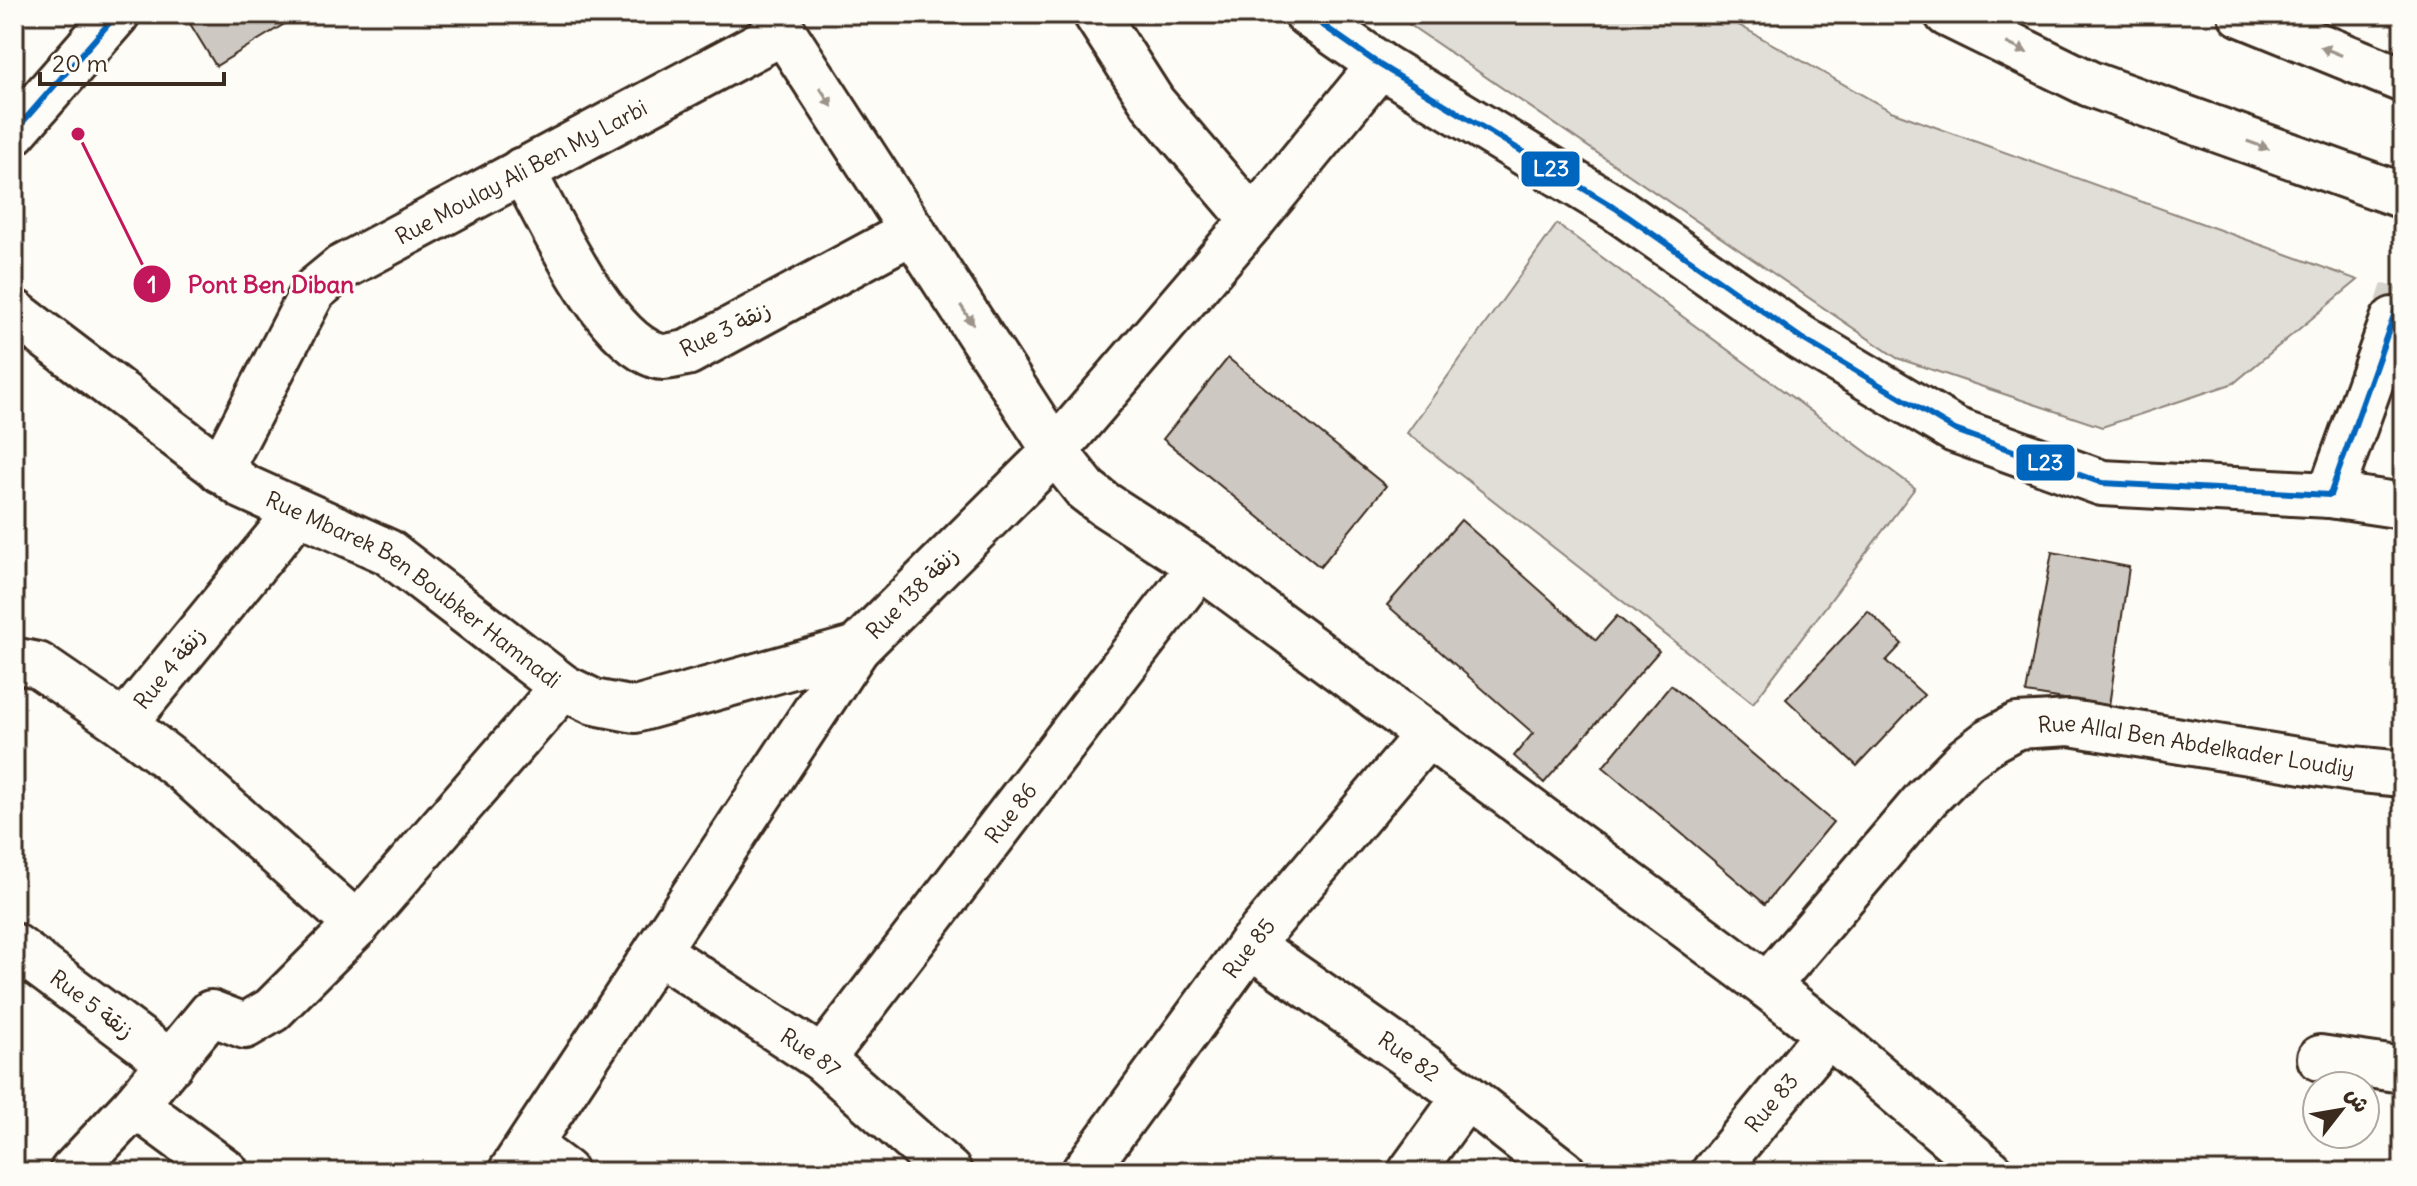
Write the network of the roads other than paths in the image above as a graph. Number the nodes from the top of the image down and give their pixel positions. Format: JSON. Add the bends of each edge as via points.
{"nodes":[{"id":1,"x":1096,"y":14,"type":"edge"},
{"id":2,"x":1307,"y":14,"type":"edge"},
{"id":3,"x":1947,"y":14,"type":"edge"},
{"id":4,"x":2241,"y":14,"type":"edge"},
{"id":5,"x":97,"y":21,"type":"edge"},
{"id":6,"x":777,"y":23,"type":"edge"},
{"id":7,"x":1380,"y":65,"type":"junction"},
{"id":8,"x":2403,"y":80,"type":"edge"},
{"id":9,"x":14,"y":132,"type":"edge"},
{"id":10,"x":522,"y":170,"type":"junction"},
{"id":11,"x":2403,"y":196,"type":"edge"},
{"id":12,"x":1253,"y":220,"type":"junction"},
{"id":13,"x":913,"y":231,"type":"junction"},
{"id":14,"x":14,"y":312,"type":"edge"},
{"id":15,"x":2393,"y":320,"type":"tunnel mouth"},
{"id":16,"x":1055,"y":451,"type":"junction"},
{"id":17,"x":220,"y":470,"type":"junction"},
{"id":18,"x":2330,"y":495,"type":"junction"},
{"id":19,"x":2403,"y":506,"type":"edge"},
{"id":20,"x":297,"y":513,"type":"junction"},
{"id":21,"x":1200,"y":566,"type":"junction"},
{"id":22,"x":857,"y":648,"type":"junction"},
{"id":23,"x":14,"y":663,"type":"edge"},
{"id":24,"x":563,"y":687,"type":"junction"},
{"id":25,"x":124,"y":724,"type":"junction"},
{"id":26,"x":1428,"y":734,"type":"junction"},
{"id":27,"x":2403,"y":774,"type":"edge"},
{"id":28,"x":357,"y":925,"type":"junction"},
{"id":29,"x":1250,"y":945,"type":"junction"},
{"id":30,"x":14,"y":946,"type":"edge"},
{"id":31,"x":657,"y":951,"type":"junction"},
{"id":32,"x":1767,"y":986,"type":"junction"},
{"id":33,"x":1828,"y":1034,"type":"junction"},
{"id":34,"x":2320,"y":1058,"type":"dead end"},
{"id":35,"x":822,"y":1059,"type":"junction"},
{"id":36,"x":171,"y":1063,"type":"junction"},
{"id":37,"x":2403,"y":1070,"type":"edge"},
{"id":38,"x":1466,"y":1096,"type":"junction"},
{"id":39,"x":135,"y":1105,"type":"junction"},
{"id":40,"x":521,"y":1159,"type":"edge"},
{"id":41,"x":72,"y":1172,"type":"edge"},
{"id":42,"x":226,"y":1172,"type":"edge"},
{"id":43,"x":565,"y":1172,"type":"edge"},
{"id":44,"x":949,"y":1172,"type":"edge"},
{"id":45,"x":1084,"y":1172,"type":"edge"},
{"id":46,"x":1411,"y":1172,"type":"edge"},
{"id":47,"x":1563,"y":1172,"type":"edge"},
{"id":48,"x":1714,"y":1172,"type":"edge"},
{"id":49,"x":1991,"y":1172,"type":"edge"}],
"edges":[{"from":1,"to":12,"type":"main road","via":[[1153,103]]},
{"from":2,"to":7,"type":"main road"},
{"from":3,"to":11,"type":"main road","one_way":true,"via":[[2090,84]]},
{"from":8,"to":4,"type":"main road","one_way":true},
{"from":5,"to":9,"type":"main road"},
{"from":6,"to":10,"type":"main road","name":"Rue Moulay Ali Ben My Larbi"},
{"from":6,"to":13,"type":"main road","one_way":true},
{"from":7,"to":12,"type":"main road","name":"Rue 138 زنقة"},
{"from":7,"to":18,"type":"main road","via":[[1617,209],[1801,338],[1955,430],[2102,483]]},
{"from":10,"to":13,"type":"main road","name":"Rue 3 زنقة","via":[[601,311],[633,344],[660,357],[687,353]]},
{"from":10,"to":17,"type":"main road","name":"Rue Moulay Ali Ben My Larbi","via":[[341,268],[313,291]]},
{"from":12,"to":16,"type":"main road","name":"Rue 138 زنقة"},
{"from":13,"to":16,"type":"main road","one_way":true},
{"from":14,"to":17,"type":"main road","name":"Rue Mbarek Ben Boubker Hamnadi"},
{"from":15,"to":18,"type":"main road"},
{"from":16,"to":21,"type":"main road","via":[[1095,497]]},
{"from":16,"to":22,"type":"main road","name":"Rue 138 زنقة"},
{"from":17,"to":20,"type":"main road","name":"Rue Mbarek Ben Boubker Hamnadi"},
{"from":18,"to":19,"type":"main road"},
{"from":20,"to":24,"type":"main road","name":"Rue Mbarek Ben Boubker Hamnadi","via":[[388,552]]},
{"from":20,"to":25,"type":"main road","name":"Rue 4 زنقة"},
{"from":21,"to":26,"type":"main road"},
{"from":21,"to":35,"type":"main road","name":"Rue 86"},
{"from":22,"to":24,"type":"main road","name":"Rue Mbarek Ben Boubker Hamnadi","via":[[635,710],[594,702]]},
{"from":22,"to":31,"type":"main road","name":"Rue 138 زنقة"},
{"from":23,"to":25,"type":"main road","name":"Rue 4 زنقة","via":[[38,665]]},
{"from":24,"to":28,"type":"main road"},
{"from":25,"to":28,"type":"main road","via":[[185,771]]},
{"from":26,"to":29,"type":"main road","name":"Rue 85"},
{"from":26,"to":32,"type":"main road"},
{"from":27,"to":32,"type":"main road","name":"Rue Allal Ben Abdelkader Loudiy","via":[[2070,723],[2017,726],[1965,760],[1926,799]]},
{"from":28,"to":36,"type":"main road","via":[[272,1010],[245,1026],[211,1013]]},
{"from":29,"to":38,"type":"main road","name":"Rue 82"},
{"from":29,"to":45,"type":"main road","name":"Rue 85"},
{"from":30,"to":36,"type":"main road","name":"Rue 5 زنقة"},
{"from":31,"to":35,"type":"main road","name":"Rue 87"},
{"from":31,"to":40,"type":"main road","name":"Rue 138 زنقة"},
{"from":32,"to":33,"type":"main road"},
{"from":33,"to":48,"type":"main road","name":"Rue 83"},
{"from":33,"to":49,"type":"main road"},
{"from":34,"to":37,"type":"main road"},
{"from":35,"to":44,"type":"main road","name":"Rue 87"},
{"from":36,"to":39,"type":"main road"},
{"from":38,"to":46,"type":"main road"},
{"from":38,"to":47,"type":"main road","name":"Rue 82"},
{"from":39,"to":41,"type":"main road"},
{"from":39,"to":42,"type":"main road"},
{"from":40,"to":43,"type":"main road"}]}
